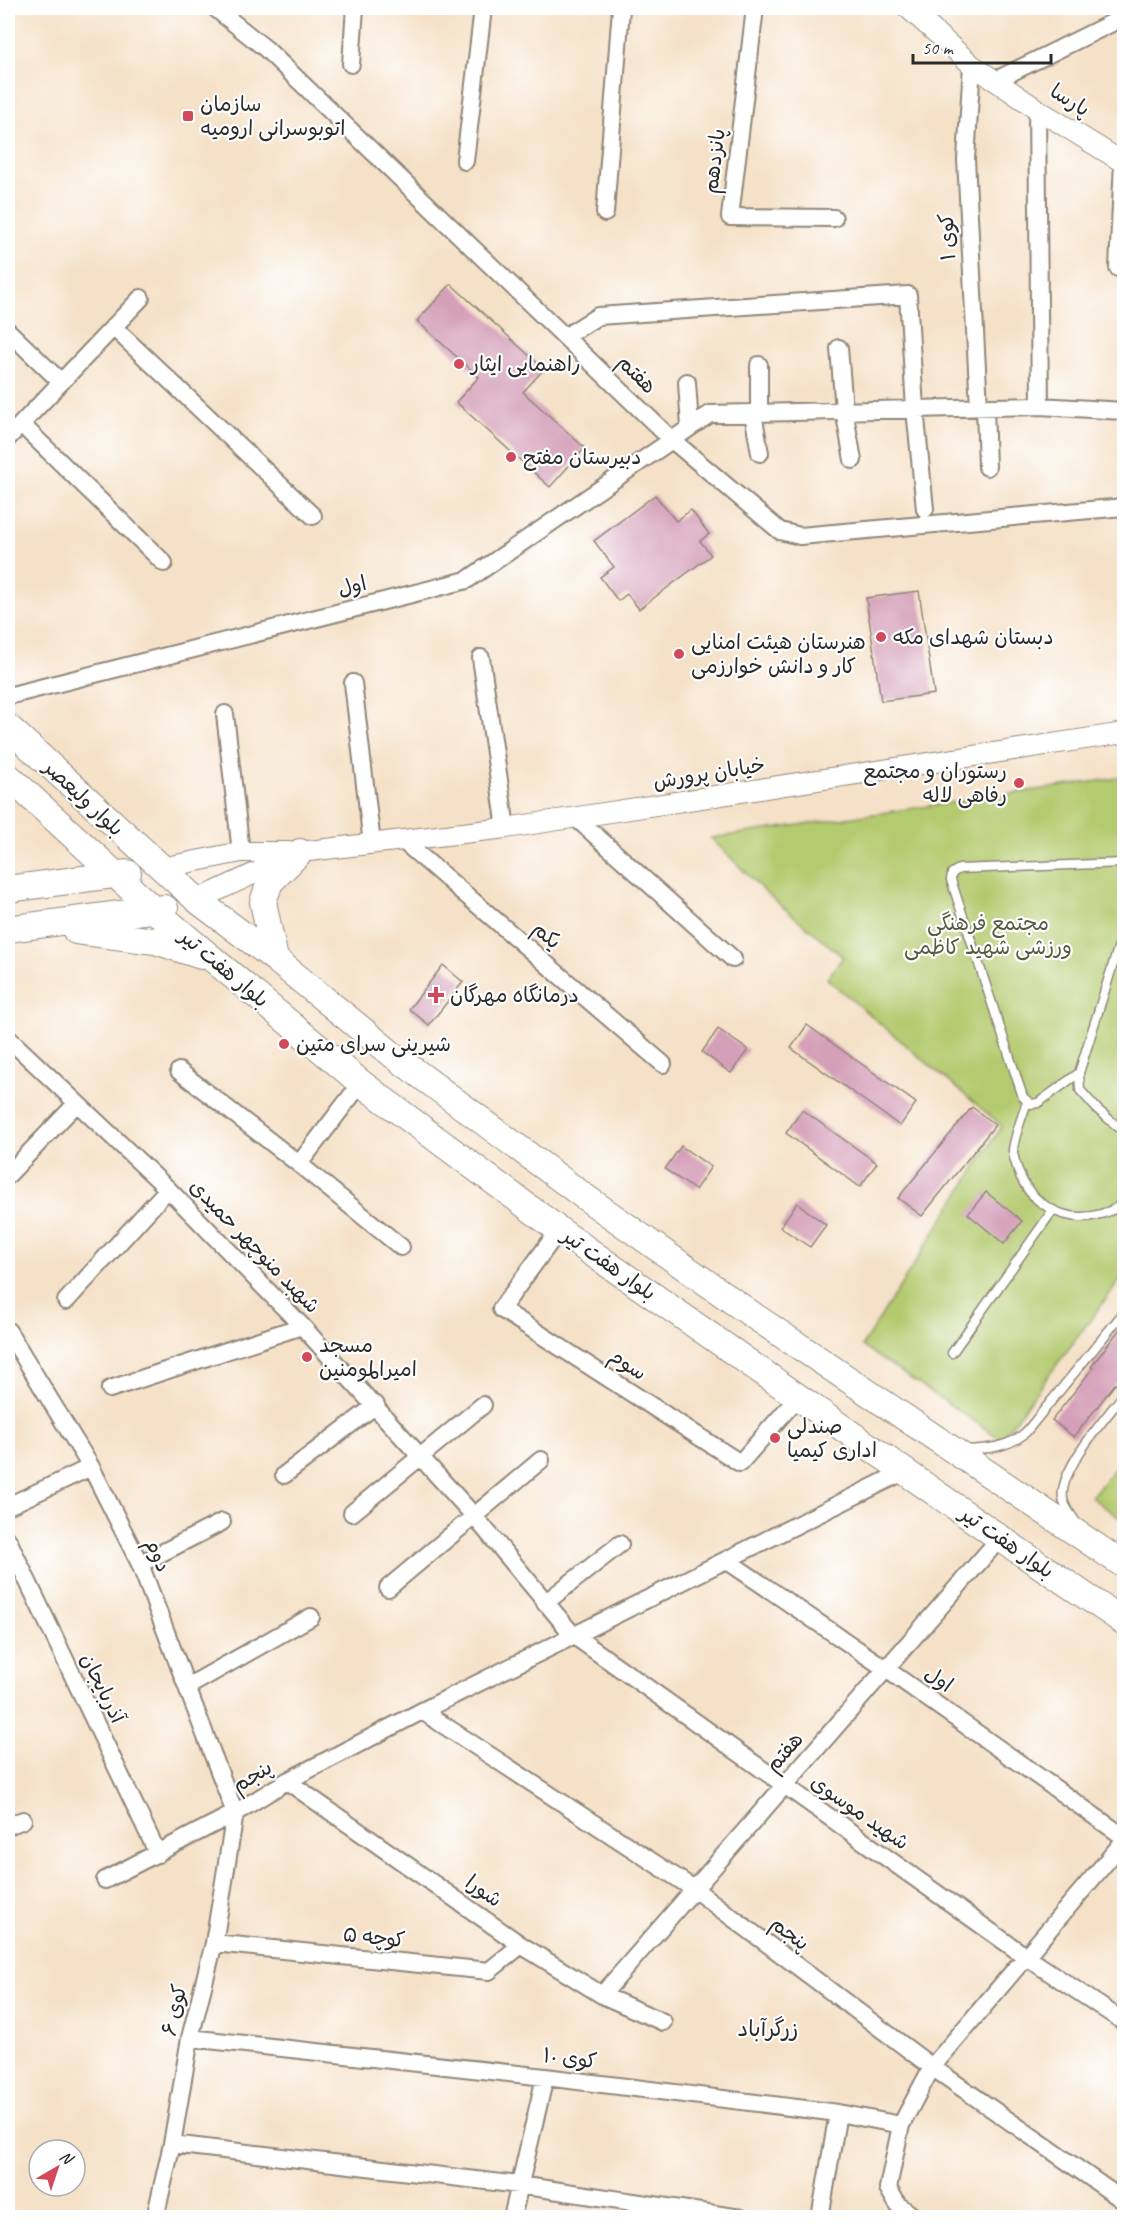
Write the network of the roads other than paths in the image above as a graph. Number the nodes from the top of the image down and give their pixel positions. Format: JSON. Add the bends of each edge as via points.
{"nodes":[{"id":1,"x":215,"y":8,"type":"edge"},
{"id":2,"x":355,"y":8,"type":"edge"},
{"id":3,"x":483,"y":8,"type":"edge"},
{"id":4,"x":621,"y":8,"type":"edge"},
{"id":5,"x":755,"y":8,"type":"edge"},
{"id":6,"x":908,"y":8,"type":"edge"},
{"id":7,"x":1125,"y":17,"type":"edge"},
{"id":8,"x":351,"y":64,"type":"dead end"},
{"id":9,"x":972,"y":64,"type":"junction"},
{"id":10,"x":996,"y":80,"type":"junction"},
{"id":11,"x":1037,"y":109,"type":"junction"},
{"id":12,"x":465,"y":161,"type":"dead end"},
{"id":13,"x":1124,"y":162,"type":"edge"},
{"id":14,"x":605,"y":213,"type":"dead end"},
{"id":15,"x":834,"y":218,"type":"dead end"},
{"id":16,"x":1118,"y":268,"type":"dead end"},
{"id":17,"x":141,"y":298,"type":"dead end"},
{"id":18,"x":113,"y":327,"type":"junction"},
{"id":19,"x":8,"y":331,"type":"edge"},
{"id":20,"x":566,"y":336,"type":"junction"},
{"id":21,"x":839,"y":348,"type":"dead end"},
{"id":22,"x":759,"y":364,"type":"dead end"},
{"id":23,"x":61,"y":382,"type":"junction"},
{"id":24,"x":687,"y":382,"type":"dead end"},
{"id":25,"x":1040,"y":406,"type":"junction"},
{"id":26,"x":982,"y":407,"type":"junction"},
{"id":27,"x":915,"y":409,"type":"junction"},
{"id":28,"x":844,"y":410,"type":"junction"},
{"id":29,"x":1125,"y":411,"type":"edge"},
{"id":30,"x":756,"y":413,"type":"junction"},
{"id":31,"x":21,"y":424,"type":"junction"},
{"id":32,"x":690,"y":428,"type":"junction"},
{"id":33,"x":8,"y":438,"type":"edge"},
{"id":34,"x":672,"y":440,"type":"junction"},
{"id":35,"x":760,"y":453,"type":"dead end"},
{"id":36,"x":853,"y":460,"type":"dead end"},
{"id":37,"x":987,"y":467,"type":"dead end"},
{"id":38,"x":1125,"y":507,"type":"edge"},
{"id":39,"x":925,"y":509,"type":"dead end"},
{"id":40,"x":313,"y":516,"type":"dead end"},
{"id":41,"x":164,"y":563,"type":"dead end"},
{"id":42,"x":481,"y":658,"type":"dead end"},
{"id":43,"x":353,"y":683,"type":"dead end"},
{"id":44,"x":8,"y":696,"type":"edge"},
{"id":45,"x":225,"y":714,"type":"dead end"},
{"id":46,"x":8,"y":727,"type":"edge"},
{"id":47,"x":1125,"y":733,"type":"edge"},
{"id":48,"x":8,"y":776,"type":"edge"},
{"id":49,"x":575,"y":818,"type":"junction"},
{"id":50,"x":506,"y":828,"type":"junction"},
{"id":51,"x":403,"y":841,"type":"junction"},
{"id":52,"x":372,"y":844,"type":"junction"},
{"id":53,"x":241,"y":852,"type":"junction"},
{"id":54,"x":300,"y":852,"type":"junction"},
{"id":55,"x":1125,"y":863,"type":"edge"},
{"id":56,"x":161,"y":868,"type":"junction"},
{"id":57,"x":117,"y":875,"type":"junction"},
{"id":58,"x":8,"y":889,"type":"edge"},
{"id":59,"x":197,"y":900,"type":"junction"},
{"id":60,"x":154,"y":910,"type":"junction"},
{"id":61,"x":37,"y":927,"type":"junction"},
{"id":62,"x":8,"y":929,"type":"edge"},
{"id":63,"x":1125,"y":929,"type":"edge"},
{"id":64,"x":275,"y":959,"type":"junction"},
{"id":65,"x":733,"y":959,"type":"dead end"},
{"id":66,"x":217,"y":961,"type":"junction"},
{"id":67,"x":8,"y":1038,"type":"edge"},
{"id":68,"x":663,"y":1064,"type":"dead end"},
{"id":69,"x":179,"y":1071,"type":"dead end"},
{"id":70,"x":1079,"y":1073,"type":"junction"},
{"id":71,"x":361,"y":1083,"type":"junction"},
{"id":72,"x":1027,"y":1102,"type":"junction"},
{"id":73,"x":76,"y":1104,"type":"junction"},
{"id":74,"x":1125,"y":1132,"type":"edge"},
{"id":75,"x":299,"y":1164,"type":"junction"},
{"id":76,"x":8,"y":1175,"type":"edge"},
{"id":77,"x":168,"y":1189,"type":"junction"},
{"id":78,"x":1125,"y":1201,"type":"edge"},
{"id":79,"x":1053,"y":1210,"type":"junction"},
{"id":80,"x":560,"y":1230,"type":"junction"},
{"id":81,"x":401,"y":1247,"type":"dead end"},
{"id":82,"x":66,"y":1301,"type":"dead end"},
{"id":83,"x":1125,"y":1311,"type":"edge"},
{"id":84,"x":754,"y":1316,"type":"junction"},
{"id":85,"x":302,"y":1326,"type":"junction"},
{"id":86,"x":8,"y":1331,"type":"edge"},
{"id":87,"x":731,"y":1350,"type":"junction"},
{"id":88,"x":952,"y":1353,"type":"dead end"},
{"id":89,"x":110,"y":1389,"type":"dead end"},
{"id":90,"x":1125,"y":1394,"type":"edge"},
{"id":91,"x":798,"y":1397,"type":"junction"},
{"id":92,"x":376,"y":1405,"type":"junction"},
{"id":93,"x":483,"y":1405,"type":"dead end"},
{"id":94,"x":954,"y":1450,"type":"junction"},
{"id":95,"x":421,"y":1456,"type":"junction"},
{"id":96,"x":541,"y":1460,"type":"dead end"},
{"id":97,"x":91,"y":1467,"type":"junction"},
{"id":98,"x":905,"y":1471,"type":"junction"},
{"id":99,"x":284,"y":1475,"type":"dead end"},
{"id":100,"x":8,"y":1506,"type":"edge"},
{"id":101,"x":352,"y":1514,"type":"dead end"},
{"id":102,"x":475,"y":1517,"type":"junction"},
{"id":103,"x":222,"y":1522,"type":"dead end"},
{"id":104,"x":1000,"y":1538,"type":"junction"},
{"id":105,"x":8,"y":1540,"type":"edge"},
{"id":106,"x":1088,"y":1541,"type":"junction"},
{"id":107,"x":620,"y":1544,"type":"dead end"},
{"id":108,"x":726,"y":1560,"type":"junction"},
{"id":109,"x":140,"y":1564,"type":"junction"},
{"id":110,"x":1125,"y":1565,"type":"edge"},
{"id":111,"x":388,"y":1588,"type":"dead end"},
{"id":112,"x":545,"y":1603,"type":"junction"},
{"id":113,"x":311,"y":1617,"type":"dead end"},
{"id":114,"x":1125,"y":1622,"type":"edge"},
{"id":115,"x":573,"y":1635,"type":"junction"},
{"id":116,"x":886,"y":1669,"type":"junction"},
{"id":117,"x":187,"y":1687,"type":"junction"},
{"id":118,"x":422,"y":1711,"type":"junction"},
{"id":119,"x":287,"y":1781,"type":"junction"},
{"id":120,"x":784,"y":1785,"type":"junction"},
{"id":121,"x":235,"y":1813,"type":"junction"},
{"id":122,"x":1125,"y":1839,"type":"edge"},
{"id":123,"x":158,"y":1854,"type":"junction"},
{"id":124,"x":105,"y":1880,"type":"dead end"},
{"id":125,"x":694,"y":1889,"type":"junction"},
{"id":126,"x":214,"y":1943,"type":"junction"},
{"id":127,"x":521,"y":1945,"type":"junction"},
{"id":128,"x":1025,"y":1956,"type":"junction"},
{"id":129,"x":602,"y":1995,"type":"junction"},
{"id":130,"x":663,"y":2022,"type":"dead end"},
{"id":131,"x":1125,"y":2022,"type":"edge"},
{"id":132,"x":190,"y":2038,"type":"junction"},
{"id":133,"x":932,"y":2067,"type":"junction"},
{"id":134,"x":545,"y":2077,"type":"junction"},
{"id":135,"x":838,"y":2113,"type":"junction"},
{"id":136,"x":901,"y":2125,"type":"junction"},
{"id":137,"x":172,"y":2144,"type":"junction"},
{"id":138,"x":519,"y":2185,"type":"junction"},
{"id":139,"x":1125,"y":2201,"type":"edge"},
{"id":140,"x":155,"y":2217,"type":"edge"},
{"id":141,"x":512,"y":2217,"type":"edge"},
{"id":142,"x":741,"y":2217,"type":"edge"},
{"id":143,"x":820,"y":2217,"type":"edge"},
{"id":144,"x":915,"y":2217,"type":"edge"}],
"edges":[{"from":1,"to":20,"type":"street","name":"هفتم","via":[[266,49]]},
{"from":2,"to":8,"type":"street"},
{"from":3,"to":12,"type":"street"},
{"from":4,"to":14,"type":"street"},
{"from":5,"to":15,"type":"street","name":"پانزدهم","via":[[730,217]]},
{"from":6,"to":9,"type":"street","name":"پارسا"},
{"from":7,"to":10,"type":"street"},
{"from":9,"to":10,"type":"street","name":"پارسا"},
{"from":9,"to":26,"type":"street","name":"کوی ۱","via":[[966,159]]},
{"from":10,"to":11,"type":"street","name":"پارسا"},
{"from":11,"to":13,"type":"street","name":"پارسا"},
{"from":11,"to":25,"type":"street"},
{"from":13,"to":16,"type":"street"},
{"from":17,"to":18,"type":"street"},
{"from":18,"to":23,"type":"street"},
{"from":18,"to":40,"type":"street"},
{"from":19,"to":23,"type":"street"},
{"from":20,"to":27,"type":"street","via":[[598,316],[908,295]]},
{"from":20,"to":34,"type":"street","name":"هفتم"},
{"from":21,"to":28,"type":"street"},
{"from":22,"to":30,"type":"street"},
{"from":23,"to":31,"type":"street"},
{"from":24,"to":32,"type":"street"},
{"from":25,"to":26,"type":"street","name":"اول"},
{"from":25,"to":29,"type":"street","name":"اول"},
{"from":26,"to":27,"type":"street","name":"اول"},
{"from":26,"to":37,"type":"street","name":"کوی ۱"},
{"from":27,"to":28,"type":"street","name":"اول"},
{"from":27,"to":39,"type":"street"},
{"from":28,"to":30,"type":"street","name":"اول"},
{"from":28,"to":36,"type":"street"},
{"from":30,"to":32,"type":"street","name":"اول","via":[[710,414]]},
{"from":30,"to":35,"type":"street"},
{"from":31,"to":33,"type":"street"},
{"from":31,"to":41,"type":"street"},
{"from":32,"to":34,"type":"street","name":"اول"},
{"from":34,"to":38,"type":"street","name":"هفتم","via":[[780,531],[800,536]]},
{"from":34,"to":44,"type":"street","name":"اول","via":[[467,580]]},
{"from":42,"to":50,"type":"street"},
{"from":43,"to":52,"type":"street"},
{"from":45,"to":53,"type":"street"},
{"from":46,"to":56,"type":"main road","name":"بلوار ولیعصر"},
{"from":47,"to":49,"type":"street","name":"خیابان پرورش"},
{"from":48,"to":57,"type":"main road","name":"بلوار ولیعصر"},
{"from":49,"to":50,"type":"street","name":"خیابان پرورش"},
{"from":49,"to":65,"type":"street"},
{"from":50,"to":51,"type":"street","name":"خیابان پرورش"},
{"from":51,"to":52,"type":"street","name":"خیابان پرورش"},
{"from":51,"to":68,"type":"street","name":"یکم"},
{"from":52,"to":54,"type":"street","name":"خیابان پرورش"},
{"from":53,"to":54,"type":"street","name":"خیابان پرورش"},
{"from":53,"to":56,"type":"street","name":"خیابان پرورش"},
{"from":54,"to":59,"type":"street","name":"خیابان پرورش"},
{"from":54,"to":64,"type":"main road","via":[[270,882],[263,902]]},
{"from":55,"to":72,"type":"lane","via":[[959,869],[952,873],[951,880]]},
{"from":56,"to":57,"type":"main road"},
{"from":56,"to":59,"type":"main road","name":"بلوار هفت تیر"},
{"from":57,"to":58,"type":"main road"},
{"from":57,"to":60,"type":"main road","name":"بلوار هفت تیر"},
{"from":59,"to":60,"type":"main road"},
{"from":59,"to":64,"type":"main road","name":"بلوار هفت تیر"},
{"from":60,"to":61,"type":"main road"},
{"from":60,"to":66,"type":"main road","name":"بلوار هفت تیر"},
{"from":61,"to":62,"type":"main road"},
{"from":61,"to":66,"type":"main road","via":[[155,941]]},
{"from":63,"to":70,"type":"lane"},
{"from":64,"to":84,"type":"main road","name":"بلوار هفت تیر","via":[[393,1055]]},
{"from":66,"to":71,"type":"main road","name":"بلوار هفت تیر"},
{"from":67,"to":73,"type":"street","name":"شهبد منوچهر حمیدی"},
{"from":69,"to":75,"type":"street"},
{"from":70,"to":72,"type":"lane","via":[[1038,1103]]},
{"from":70,"to":74,"type":"lane","via":[[1080,1090]]},
{"from":71,"to":75,"type":"street"},
{"from":71,"to":80,"type":"main road","name":"بلوار هفت تیر"},
{"from":72,"to":79,"type":"lane","via":[[1013,1151],[1019,1176],[1030,1194]]},
{"from":73,"to":76,"type":"street"},
{"from":73,"to":77,"type":"street","name":"شهبد منوچهر حمیدی"},
{"from":75,"to":81,"type":"street"},
{"from":77,"to":82,"type":"street"},
{"from":77,"to":85,"type":"street","name":"شهبد منوچهر حمیدی"},
{"from":78,"to":79,"type":"lane","via":[[1118,1208],[1089,1217]]},
{"from":79,"to":88,"type":"lane"},
{"from":80,"to":87,"type":"main road","name":"بلوار هفت تیر"},
{"from":80,"to":91,"type":"street","name":"سوم","via":[[501,1309],[740,1463]]},
{"from":83,"to":94,"type":"lane","via":[[1018,1439],[991,1448]]},
{"from":84,"to":87,"type":"main road"},
{"from":84,"to":94,"type":"main road","name":"بلوار هفت تیر"},
{"from":85,"to":89,"type":"street"},
{"from":85,"to":92,"type":"street","name":"شهبد منوچهر حمیدی"},
{"from":86,"to":97,"type":"street","name":"دوم"},
{"from":87,"to":91,"type":"main road","name":"بلوار هفت تیر"},
{"from":90,"to":106,"type":"lane","via":[[1072,1464],[1065,1481],[1063,1500]]},
{"from":91,"to":98,"type":"main road","name":"بلوار هفت تیر"},
{"from":92,"to":95,"type":"street","name":"شهبد منوچهر حمیدی"},
{"from":92,"to":99,"type":"street"},
{"from":93,"to":95,"type":"street"},
{"from":94,"to":106,"type":"main road","name":"بلوار هفت تیر"},
{"from":95,"to":101,"type":"street"},
{"from":95,"to":102,"type":"street","name":"شهبد منوچهر حمیدی"},
{"from":96,"to":102,"type":"street"},
{"from":97,"to":100,"type":"street"},
{"from":97,"to":109,"type":"street","name":"دوم"},
{"from":98,"to":104,"type":"main road","name":"بلوار هفت تیر"},
{"from":98,"to":108,"type":"street","name":"پنجم"},
{"from":102,"to":111,"type":"street"},
{"from":102,"to":112,"type":"street","name":"شهبد منوچهر حمیدی"},
{"from":103,"to":109,"type":"street"},
{"from":104,"to":114,"type":"main road","name":"بلوار هفت تیر"},
{"from":104,"to":116,"type":"street","name":"هفتم"},
{"from":105,"to":123,"type":"street","name":"آذربایجان"},
{"from":106,"to":110,"type":"main road","name":"بلوار هفت تیر"},
{"from":107,"to":112,"type":"street"},
{"from":108,"to":115,"type":"street","name":"پنجم"},
{"from":108,"to":116,"type":"street","name":"اول"},
{"from":109,"to":117,"type":"street","name":"دوم"},
{"from":112,"to":115,"type":"street","name":"شهبد منوچهر حمیدی"},
{"from":113,"to":117,"type":"street"},
{"from":115,"to":118,"type":"street","name":"پنجم"},
{"from":115,"to":120,"type":"street","name":"شهید موسوی"},
{"from":116,"to":120,"type":"street","name":"هفتم"},
{"from":116,"to":122,"type":"street","name":"اول"},
{"from":117,"to":121,"type":"street","name":"دوم"},
{"from":118,"to":119,"type":"street","name":"پنجم"},
{"from":118,"to":125,"type":"street","name":"پنجم"},
{"from":119,"to":121,"type":"street","name":"پنجم"},
{"from":119,"to":127,"type":"street","name":"شورا"},
{"from":120,"to":125,"type":"street","name":"هفتم"},
{"from":120,"to":128,"type":"street","name":"شهید موسوی"},
{"from":121,"to":123,"type":"street","name":"پنجم"},
{"from":121,"to":126,"type":"street","name":"کوی ۶"},
{"from":122,"to":128,"type":"street"},
{"from":123,"to":124,"type":"street","name":"پنجم"},
{"from":125,"to":129,"type":"street","name":"هفتم"},
{"from":125,"to":133,"type":"street","name":"پنجم"},
{"from":126,"to":127,"type":"street","name":"کوچه ۵","via":[[489,1971]]},
{"from":126,"to":132,"type":"street","name":"کوی ۶"},
{"from":127,"to":129,"type":"street","name":"شورا"},
{"from":128,"to":131,"type":"street","name":"شهید موسوی"},
{"from":128,"to":133,"type":"street"},
{"from":129,"to":130,"type":"street","name":"شورا"},
{"from":132,"to":134,"type":"street","name":"کوی ۱۰"},
{"from":132,"to":137,"type":"street","name":"کوی ۶"},
{"from":133,"to":136,"type":"street"},
{"from":133,"to":139,"type":"street","name":"پنجم"},
{"from":134,"to":135,"type":"street","name":"کوی ۱۰"},
{"from":134,"to":138,"type":"street"},
{"from":135,"to":136,"type":"street","name":"کوی ۱۰"},
{"from":135,"to":143,"type":"street"},
{"from":136,"to":144,"type":"street","via":[[888,2188],[898,2205]]},
{"from":137,"to":138,"type":"street"},
{"from":137,"to":140,"type":"street","name":"کوی ۶"},
{"from":138,"to":141,"type":"street"},
{"from":138,"to":142,"type":"street"}]}
